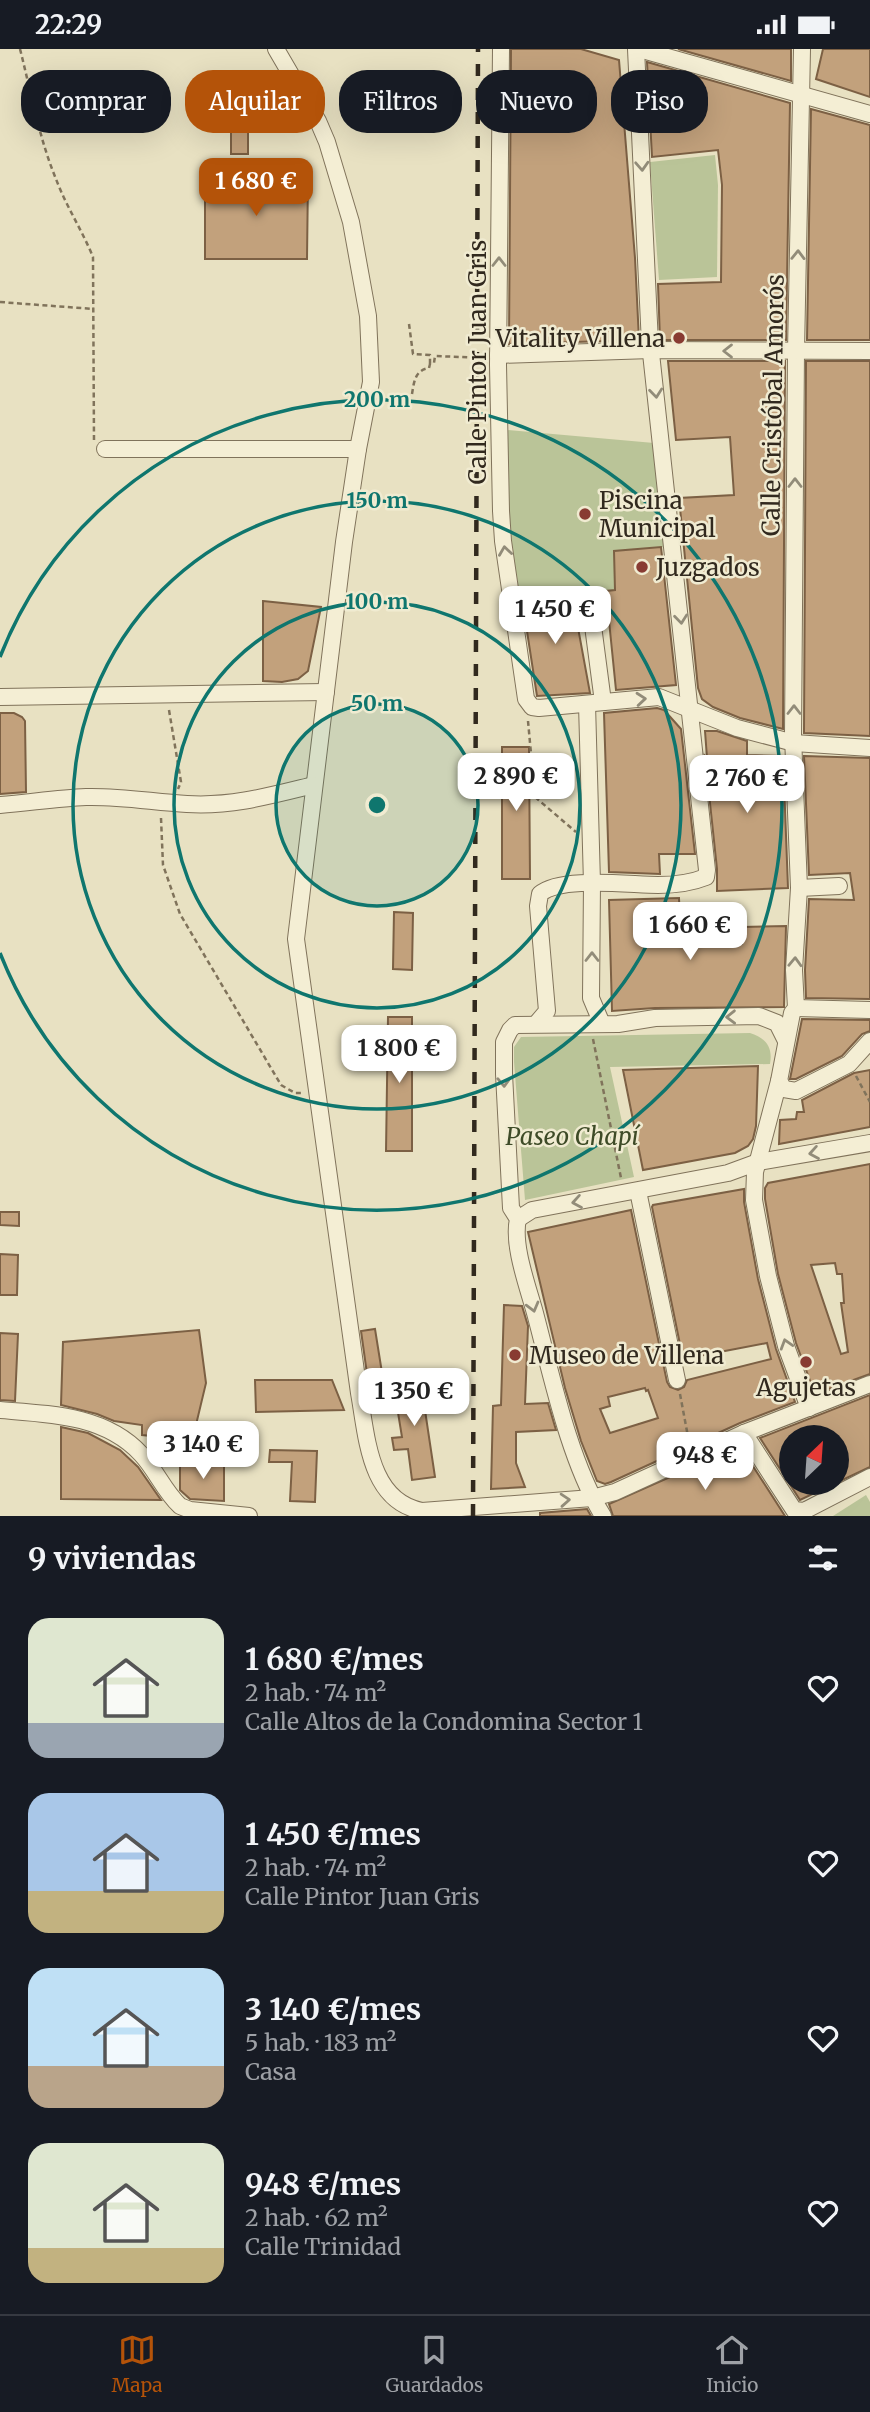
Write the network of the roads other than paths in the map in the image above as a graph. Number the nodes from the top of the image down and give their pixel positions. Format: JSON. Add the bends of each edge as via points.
{"nodes":[{"id":1,"x":276,"y":49,"type":"edge"},
{"id":2,"x":502,"y":49,"type":"edge"},
{"id":3,"x":637,"y":49,"type":"edge"},
{"id":4,"x":802,"y":49,"type":"edge"},
{"id":5,"x":800,"y":94,"type":"junction"},
{"id":6,"x":870,"y":114,"type":"edge"},
{"id":7,"x":651,"y":350,"type":"junction"},
{"id":8,"x":796,"y":351,"type":"junction"},
{"id":9,"x":870,"y":351,"type":"edge"},
{"id":10,"x":498,"y":360,"type":"junction"},
{"id":11,"x":105,"y":449,"type":"road end"},
{"id":12,"x":358,"y":449,"type":"junction"},
{"id":13,"x":590,"y":603,"type":"dead end"},
{"id":14,"x":326,"y":692,"type":"junction"},
{"id":15,"x":0,"y":697,"type":"edge"},
{"id":16,"x":595,"y":703,"type":"junction"},
{"id":17,"x":691,"y":710,"type":"junction"},
{"id":18,"x":794,"y":743,"type":"junction"},
{"id":19,"x":870,"y":748,"type":"edge"},
{"id":20,"x":314,"y":785,"type":"junction"},
{"id":21,"x":0,"y":805,"type":"edge"},
{"id":22,"x":592,"y":883,"type":"junction"},
{"id":23,"x":839,"y":885,"type":"dead end"},
{"id":24,"x":799,"y":888,"type":"junction"},
{"id":25,"x":796,"y":1008,"type":"junction"},
{"id":26,"x":870,"y":1010,"type":"edge"},
{"id":27,"x":529,"y":1024,"type":"junction"},
{"id":28,"x":597,"y":1028,"type":"junction"},
{"id":29,"x":786,"y":1041,"type":"junction"},
{"id":30,"x":870,"y":1041,"type":"edge"},
{"id":31,"x":779,"y":1081,"type":"junction"},
{"id":32,"x":870,"y":1143,"type":"edge"},
{"id":33,"x":761,"y":1151,"type":"junction"},
{"id":34,"x":635,"y":1184,"type":"junction"},
{"id":35,"x":518,"y":1219,"type":"junction"},
{"id":36,"x":677,"y":1380,"type":"road end"},
{"id":37,"x":870,"y":1384,"type":"edge"},
{"id":38,"x":808,"y":1408,"type":"junction"},
{"id":39,"x":0,"y":1410,"type":"edge"},
{"id":40,"x":744,"y":1433,"type":"junction"},
{"id":41,"x":870,"y":1477,"type":"edge"},
{"id":42,"x":592,"y":1498,"type":"junction"},
{"id":43,"x":398,"y":1510,"type":"edge"},
{"id":44,"x":496,"y":1510,"type":"edge"},
{"id":45,"x":249,"y":1516,"type":"edge"},
{"id":46,"x":603,"y":1516,"type":"edge"}],
"edges":[{"from":1,"to":12,"type":"street","via":[[327,142],[358,253],[368,316],[371,382]]},
{"from":10,"to":2,"type":"street","name":"Calle Pintor Juan Gris","one_way":true},
{"from":3,"to":5,"type":"street"},
{"from":3,"to":7,"type":"street","one_way":true},
{"from":4,"to":5,"type":"street","name":"Calle Cristóbal Amorós"},
{"from":5,"to":6,"type":"street"},
{"from":8,"to":5,"type":"street","name":"Calle Cristóbal Amorós","one_way":true},
{"from":8,"to":7,"type":"street","one_way":true},
{"from":7,"to":10,"type":"street"},
{"from":7,"to":17,"type":"street","one_way":true},
{"from":8,"to":9,"type":"street"},
{"from":18,"to":8,"type":"street","name":"Calle Cristóbal Amorós","one_way":true},
{"from":16,"to":10,"type":"street","name":"Calle Pintor Juan Gris","one_way":true,"via":[[533,711],[526,699],[503,541]]},
{"from":11,"to":12,"type":"street"},
{"from":12,"to":14,"type":"street"},
{"from":13,"to":16,"type":"street"},
{"from":14,"to":15,"type":"street"},
{"from":14,"to":20,"type":"street"},
{"from":16,"to":17,"type":"street","one_way":true,"via":[[659,697]]},
{"from":16,"to":22,"type":"street"},
{"from":17,"to":18,"type":"street"},
{"from":17,"to":22,"type":"street","via":[[706,877],[660,885]]},
{"from":18,"to":19,"type":"street"},
{"from":18,"to":24,"type":"street","name":"Calle Cristóbal Amorós"},
{"from":20,"to":21,"type":"street","via":[[259,799],[205,804],[85,797]]},
{"from":20,"to":43,"type":"street","via":[[296,939],[368,1445],[378,1479]]},
{"from":22,"to":27,"type":"street","via":[[551,888],[540,894],[547,1011]]},
{"from":28,"to":22,"type":"street","one_way":true,"via":[[591,998]]},
{"from":23,"to":24,"type":"street"},
{"from":25,"to":24,"type":"street","name":"Calle Cristóbal Amorós","one_way":true},
{"from":25,"to":26,"type":"street"},
{"from":25,"to":29,"type":"street","name":"Calle Cristóbal Amorós"},
{"from":27,"to":28,"type":"street"},
{"from":27,"to":35,"type":"street","one_way":true,"via":[[510,1030],[504,1053],[509,1194]]},
{"from":29,"to":28,"type":"street","one_way":true,"via":[[777,1023],[759,1016],[655,1018]]},
{"from":29,"to":31,"type":"street","name":"Calle Cristóbal Amorós"},
{"from":30,"to":31,"type":"street","via":[[849,1064],[793,1092],[783,1089]]},
{"from":31,"to":33,"type":"street","name":"Calle Cristóbal Amorós"},
{"from":32,"to":33,"type":"street","one_way":true,"via":[[778,1160]]},
{"from":33,"to":34,"type":"street","via":[[728,1173]]},
{"from":38,"to":33,"type":"street","name":"Calle Cristóbal Amorós","one_way":true,"via":[[786,1346],[754,1201]]},
{"from":34,"to":35,"type":"street","one_way":true,"via":[[532,1210]]},
{"from":34,"to":36,"type":"street"},
{"from":35,"to":42,"type":"street","one_way":true,"via":[[518,1241],[552,1382]]},
{"from":37,"to":38,"type":"street"},
{"from":38,"to":40,"type":"street"},
{"from":39,"to":45,"type":"street","via":[[57,1414],[108,1429],[141,1453],[180,1506]]},
{"from":40,"to":41,"type":"street","via":[[794,1510],[804,1511]]},
{"from":40,"to":42,"type":"street","via":[[615,1492]]},
{"from":44,"to":42,"type":"street","one_way":true},
{"from":42,"to":46,"type":"street"},
{"from":43,"to":44,"type":"street"}]}
